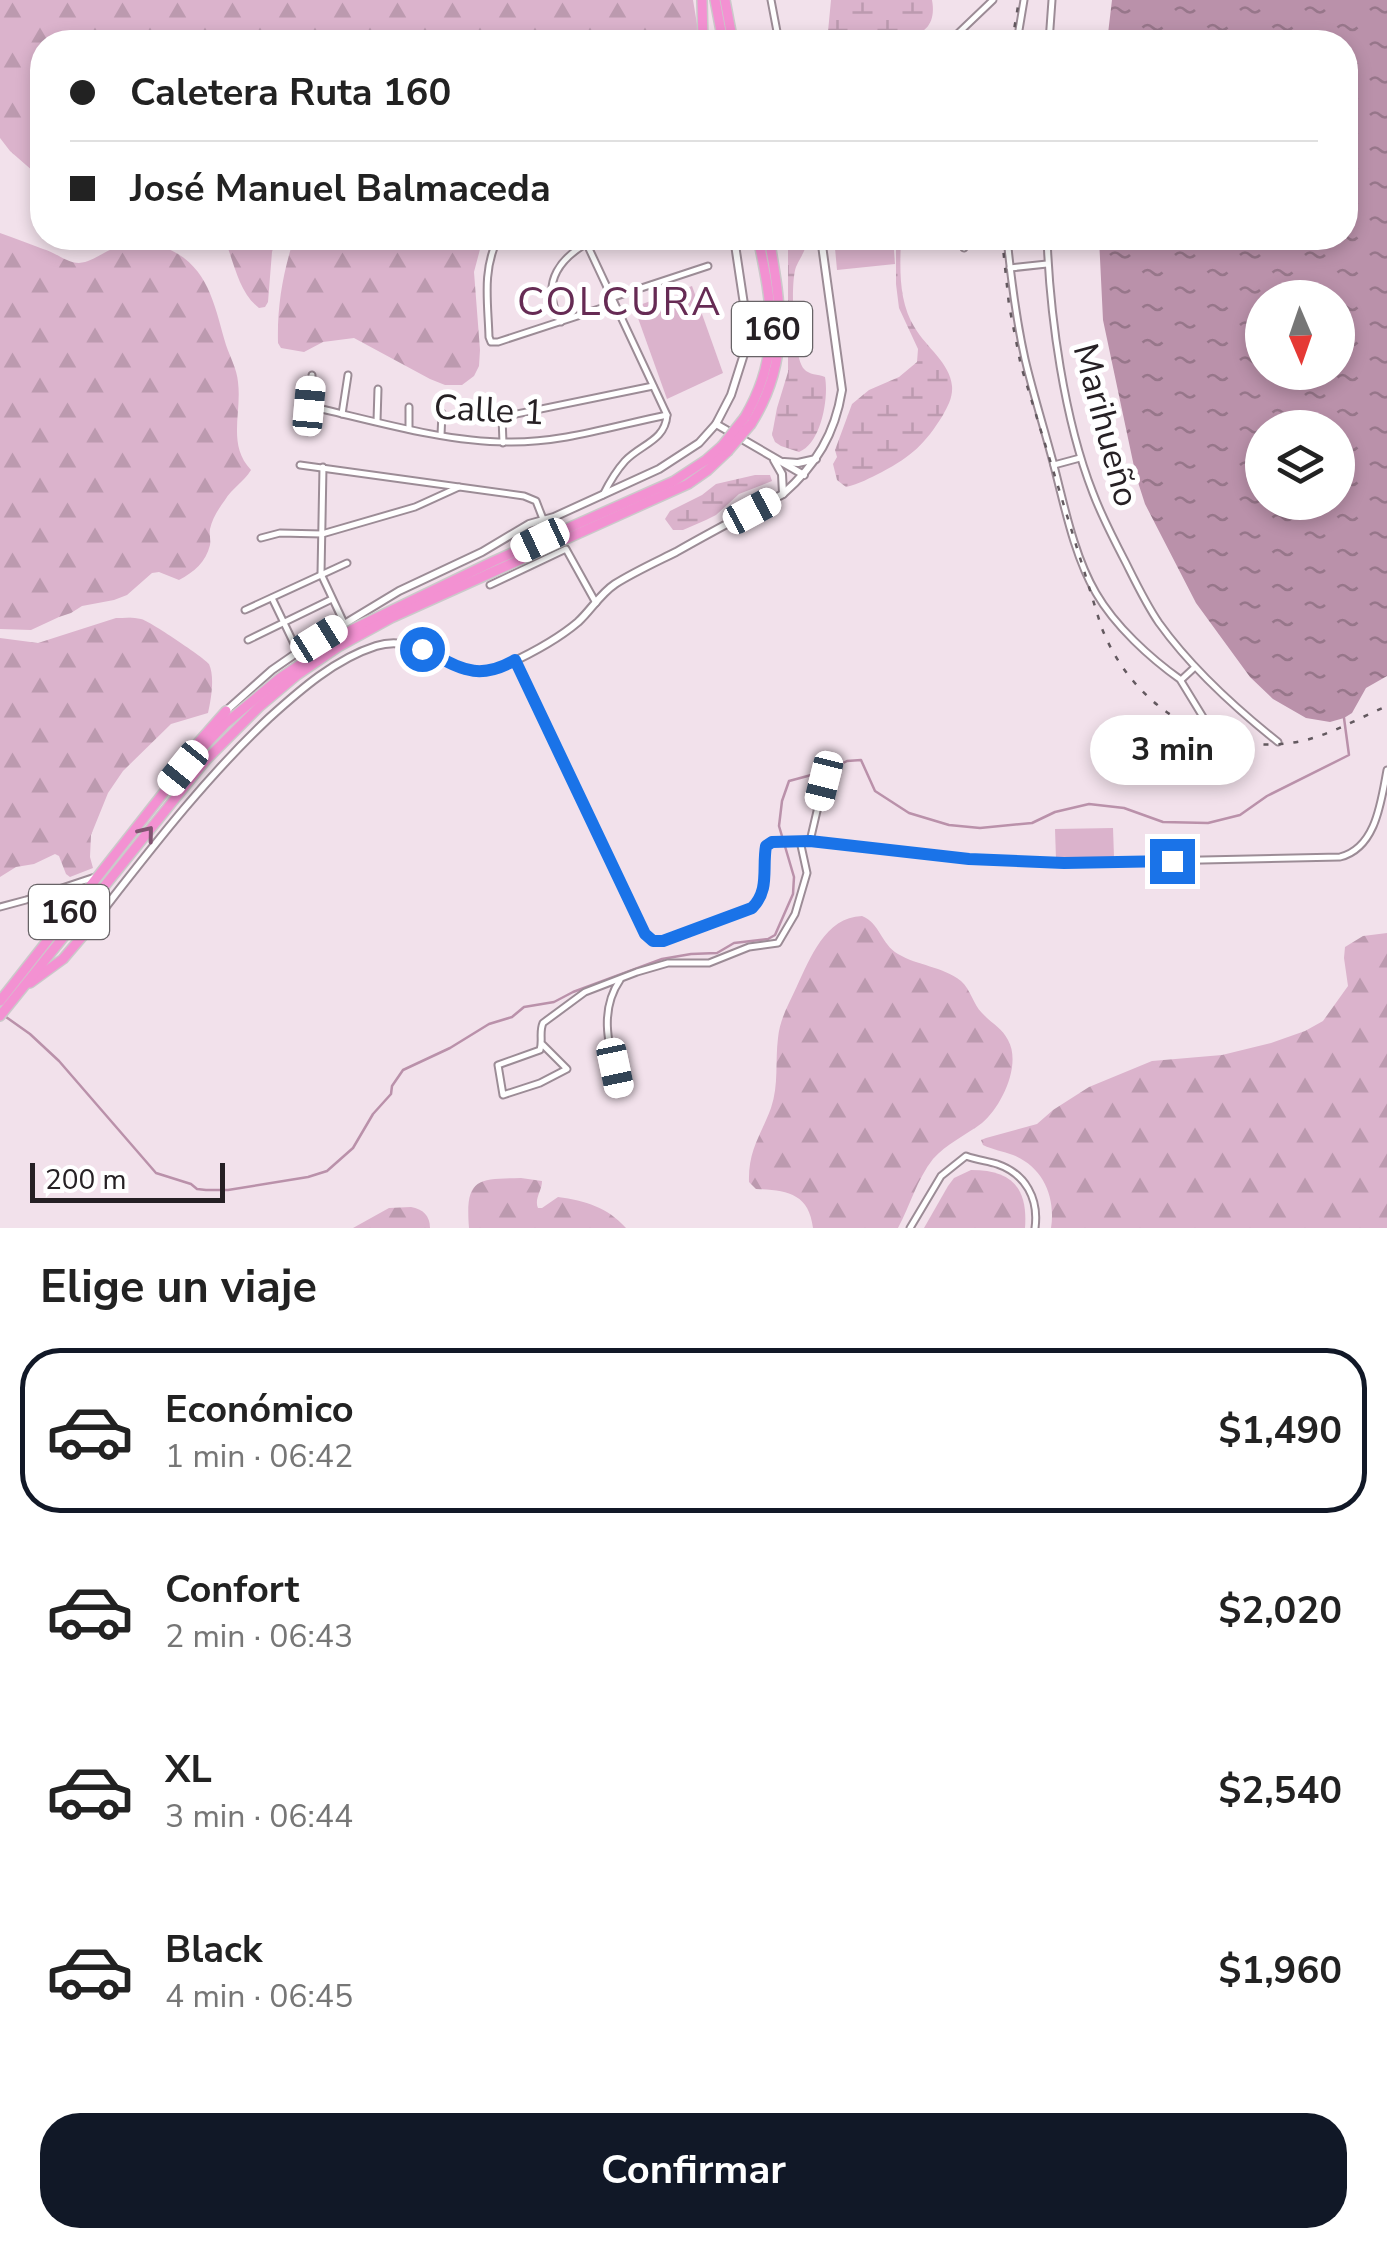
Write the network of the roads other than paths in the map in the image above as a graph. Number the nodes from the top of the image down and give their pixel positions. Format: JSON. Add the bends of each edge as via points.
{"nodes":[{"id":1,"x":702,"y":0,"type":"edge"},
{"id":2,"x":715,"y":0,"type":"edge"},
{"id":3,"x":725,"y":0,"type":"edge"},
{"id":4,"x":771,"y":0,"type":"edge"},
{"id":5,"x":992,"y":0,"type":"edge"},
{"id":6,"x":1024,"y":0,"type":"edge"},
{"id":7,"x":1052,"y":1,"type":"edge"},
{"id":8,"x":703,"y":30,"type":"edge"},
{"id":9,"x":720,"y":30,"type":"edge"},
{"id":10,"x":731,"y":30,"type":"edge"},
{"id":11,"x":777,"y":30,"type":"edge"},
{"id":12,"x":961,"y":30,"type":"edge"},
{"id":13,"x":1019,"y":30,"type":"edge"},
{"id":14,"x":1050,"y":30,"type":"edge"},
{"id":15,"x":493,"y":250,"type":"edge"},
{"id":16,"x":574,"y":250,"type":"edge"},
{"id":17,"x":590,"y":250,"type":"edge"},
{"id":18,"x":736,"y":250,"type":"edge"},
{"id":19,"x":760,"y":250,"type":"edge"},
{"id":20,"x":771,"y":250,"type":"edge"},
{"id":21,"x":823,"y":250,"type":"edge"},
{"id":22,"x":1008,"y":250,"type":"edge"},
{"id":23,"x":1048,"y":250,"type":"edge"},
{"id":24,"x":1048,"y":264,"type":"junction"},
{"id":25,"x":708,"y":266,"type":"dead end"},
{"id":26,"x":1010,"y":268,"type":"junction"},
{"id":27,"x":613,"y":301,"type":"junction"},
{"id":28,"x":562,"y":322,"type":"junction"},
{"id":29,"x":312,"y":375,"type":"dead end"},
{"id":30,"x":348,"y":375,"type":"dead end"},
{"id":31,"x":652,"y":386,"type":"junction"},
{"id":32,"x":378,"y":388,"type":"dead end"},
{"id":33,"x":409,"y":406,"type":"dead end"},
{"id":34,"x":442,"y":413,"type":"dead end"},
{"id":35,"x":342,"y":414,"type":"junction"},
{"id":36,"x":666,"y":414,"type":"junction"},
{"id":37,"x":748,"y":421,"type":"junction"},
{"id":38,"x":377,"y":422,"type":"junction"},
{"id":39,"x":716,"y":424,"type":"junction"},
{"id":40,"x":409,"y":429,"type":"junction"},
{"id":41,"x":441,"y":435,"type":"junction"},
{"id":42,"x":503,"y":442,"type":"junction"},
{"id":43,"x":722,"y":451,"type":"junction"},
{"id":44,"x":1082,"y":457,"type":"junction"},
{"id":45,"x":773,"y":459,"type":"junction"},
{"id":46,"x":817,"y":459,"type":"junction"},
{"id":47,"x":300,"y":465,"type":"dead end"},
{"id":48,"x":1054,"y":465,"type":"junction"},
{"id":49,"x":323,"y":467,"type":"junction"},
{"id":50,"x":804,"y":476,"type":"junction"},
{"id":51,"x":462,"y":486,"type":"junction"},
{"id":52,"x":603,"y":494,"type":"junction"},
{"id":53,"x":783,"y":494,"type":"junction"},
{"id":54,"x":544,"y":519,"type":"junction"},
{"id":55,"x":322,"y":534,"type":"junction"},
{"id":56,"x":260,"y":538,"type":"dead end"},
{"id":57,"x":347,"y":563,"type":"dead end"},
{"id":58,"x":321,"y":574,"type":"junction"},
{"id":59,"x":490,"y":585,"type":"dead end"},
{"id":60,"x":272,"y":598,"type":"junction"},
{"id":61,"x":332,"y":599,"type":"junction"},
{"id":62,"x":596,"y":602,"type":"junction"},
{"id":63,"x":245,"y":610,"type":"dead end"},
{"id":64,"x":284,"y":623,"type":"junction"},
{"id":65,"x":344,"y":623,"type":"junction"},
{"id":66,"x":248,"y":640,"type":"dead end"},
{"id":67,"x":298,"y":652,"type":"junction"},
{"id":68,"x":515,"y":660,"type":"junction"},
{"id":69,"x":1195,"y":667,"type":"junction"},
{"id":70,"x":1181,"y":680,"type":"junction"},
{"id":71,"x":226,"y":711,"type":"joint"},
{"id":72,"x":1203,"y":716,"type":"dead end"},
{"id":73,"x":1278,"y":742,"type":"dead end"},
{"id":74,"x":183,"y":768,"type":"junction"},
{"id":75,"x":1387,"y":770,"type":"edge"},
{"id":76,"x":824,"y":781,"type":"dead end"},
{"id":77,"x":800,"y":841,"type":"junction"},
{"id":78,"x":810,"y":841,"type":"junction"},
{"id":79,"x":98,"y":876,"type":"junction"},
{"id":80,"x":0,"y":906,"type":"edge"},
{"id":81,"x":86,"y":932,"type":"joint"},
{"id":82,"x":622,"y":978,"type":"junction"},
{"id":83,"x":20,"y":991,"type":"junction"},
{"id":84,"x":2,"y":1009,"type":"edge"},
{"id":85,"x":542,"y":1044,"type":"junction"},
{"id":86,"x":620,"y":1093,"type":"dead end"},
{"id":87,"x":910,"y":1228,"type":"edge"},
{"id":88,"x":1035,"y":1228,"type":"edge"}],
"edges":[{"from":1,"to":8,"type":"highway"},
{"from":2,"to":9,"type":"highway"},
{"from":3,"to":10,"type":"highway"},
{"from":4,"to":11,"type":"street"},
{"from":5,"to":12,"type":"street"},
{"from":6,"to":13,"type":"street"},
{"from":7,"to":14,"type":"street"},
{"from":15,"to":28,"type":"street","via":[[487,274],[492,342]]},
{"from":16,"to":28,"type":"street","via":[[554,280],[553,302]]},
{"from":17,"to":27,"type":"street"},
{"from":18,"to":39,"type":"street","via":[[746,343],[736,386]]},
{"from":19,"to":37,"type":"highway","number":"160","via":[[772,336]]},
{"from":20,"to":37,"type":"highway","number":"160","via":[[780,342],[769,391]]},
{"from":21,"to":46,"type":"street","via":[[842,390]]},
{"from":22,"to":26,"type":"street"},
{"from":23,"to":24,"type":"street","name":"Marihueño"},
{"from":24,"to":26,"type":"street"},
{"from":24,"to":44,"type":"street","name":"Marihueño","via":[[1063,387]]},
{"from":25,"to":27,"type":"street"},
{"from":26,"to":48,"type":"street"},
{"from":27,"to":28,"type":"street"},
{"from":27,"to":31,"type":"street"},
{"from":29,"to":35,"type":"street","name":"Calle 1","via":[[309,406]]},
{"from":30,"to":35,"type":"street"},
{"from":31,"to":36,"type":"street"},
{"from":31,"to":42,"type":"street","via":[[502,417]]},
{"from":32,"to":38,"type":"street"},
{"from":33,"to":40,"type":"street"},
{"from":34,"to":41,"type":"street"},
{"from":35,"to":38,"type":"street","name":"Calle 1"},
{"from":36,"to":42,"type":"street","name":"Calle 1","via":[[573,437]]},
{"from":36,"to":52,"type":"street","via":[[663,431],[625,461]]},
{"from":37,"to":43,"type":"highway","number":"160","bridge":true},
{"from":38,"to":40,"type":"street","name":"Calle 1"},
{"from":39,"to":45,"type":"street"},
{"from":39,"to":52,"type":"street","via":[[679,458]]},
{"from":40,"to":41,"type":"street","name":"Calle 1"},
{"from":41,"to":42,"type":"street","name":"Calle 1"},
{"from":43,"to":74,"type":"highway","number":"160","via":[[674,481],[344,634],[262,692]]},
{"from":83,"to":43,"type":"highway","number":"160","one_way":true,"via":[[206,760],[297,676],[391,618],[688,484]]},
{"from":44,"to":48,"type":"street"},
{"from":44,"to":69,"type":"street","name":"Marihueño","via":[[1144,598]]},
{"from":45,"to":46,"type":"street"},
{"from":45,"to":50,"type":"street"},
{"from":45,"to":53,"type":"street"},
{"from":46,"to":50,"type":"street"},
{"from":47,"to":49,"type":"street"},
{"from":48,"to":70,"type":"street","via":[[1098,597]]},
{"from":49,"to":51,"type":"street"},
{"from":49,"to":55,"type":"street"},
{"from":50,"to":53,"type":"street"},
{"from":51,"to":54,"type":"street","via":[[532,499]]},
{"from":51,"to":55,"type":"street"},
{"from":52,"to":54,"type":"street"},
{"from":53,"to":62,"type":"street","via":[[625,578]]},
{"from":54,"to":65,"type":"street"},
{"from":55,"to":56,"type":"street"},
{"from":55,"to":58,"type":"street"},
{"from":57,"to":58,"type":"street"},
{"from":58,"to":60,"type":"street"},
{"from":58,"to":61,"type":"street"},
{"from":59,"to":62,"type":"street","via":[[566,549]]},
{"from":60,"to":63,"type":"street"},
{"from":60,"to":64,"type":"street"},
{"from":61,"to":64,"type":"street"},
{"from":61,"to":65,"type":"street"},
{"from":62,"to":68,"type":"street","via":[[571,628]]},
{"from":64,"to":66,"type":"street"},
{"from":64,"to":67,"type":"street"},
{"from":65,"to":67,"type":"street"},
{"from":67,"to":71,"type":"street"},
{"from":68,"to":77,"type":"street","via":[[650,940],[752,908],[764,889],[766,846]]},
{"from":68,"to":81,"type":"street","via":[[470,670],[415,646],[391,644],[322,674],[216,772]]},
{"from":69,"to":70,"type":"street"},
{"from":69,"to":73,"type":"street","name":"Marihueño"},
{"from":70,"to":72,"type":"street"},
{"from":71,"to":74,"type":"highway"},
{"from":74,"to":79,"type":"highway","number":"160"},
{"from":75,"to":78,"type":"street","via":[[1373,826],[1360,848],[1340,857],[1064,863]]},
{"from":76,"to":78,"type":"street"},
{"from":77,"to":78,"type":"street"},
{"from":77,"to":82,"type":"street","via":[[807,873],[796,914],[778,942]]},
{"from":79,"to":80,"type":"street"},
{"from":79,"to":84,"type":"highway","number":"160"},
{"from":81,"to":83,"type":"highway"},
{"from":82,"to":85,"type":"street","via":[[585,992],[544,1023]]},
{"from":82,"to":86,"type":"street","via":[[606,1020]]},
{"from":83,"to":84,"type":"highway","number":"160"},
{"from":85,"to":85,"type":"street","via":[[498,1065],[503,1095],[567,1069]]},
{"from":87,"to":88,"type":"street","via":[[942,1176],[966,1156],[1020,1177],[1034,1200]]}]}
